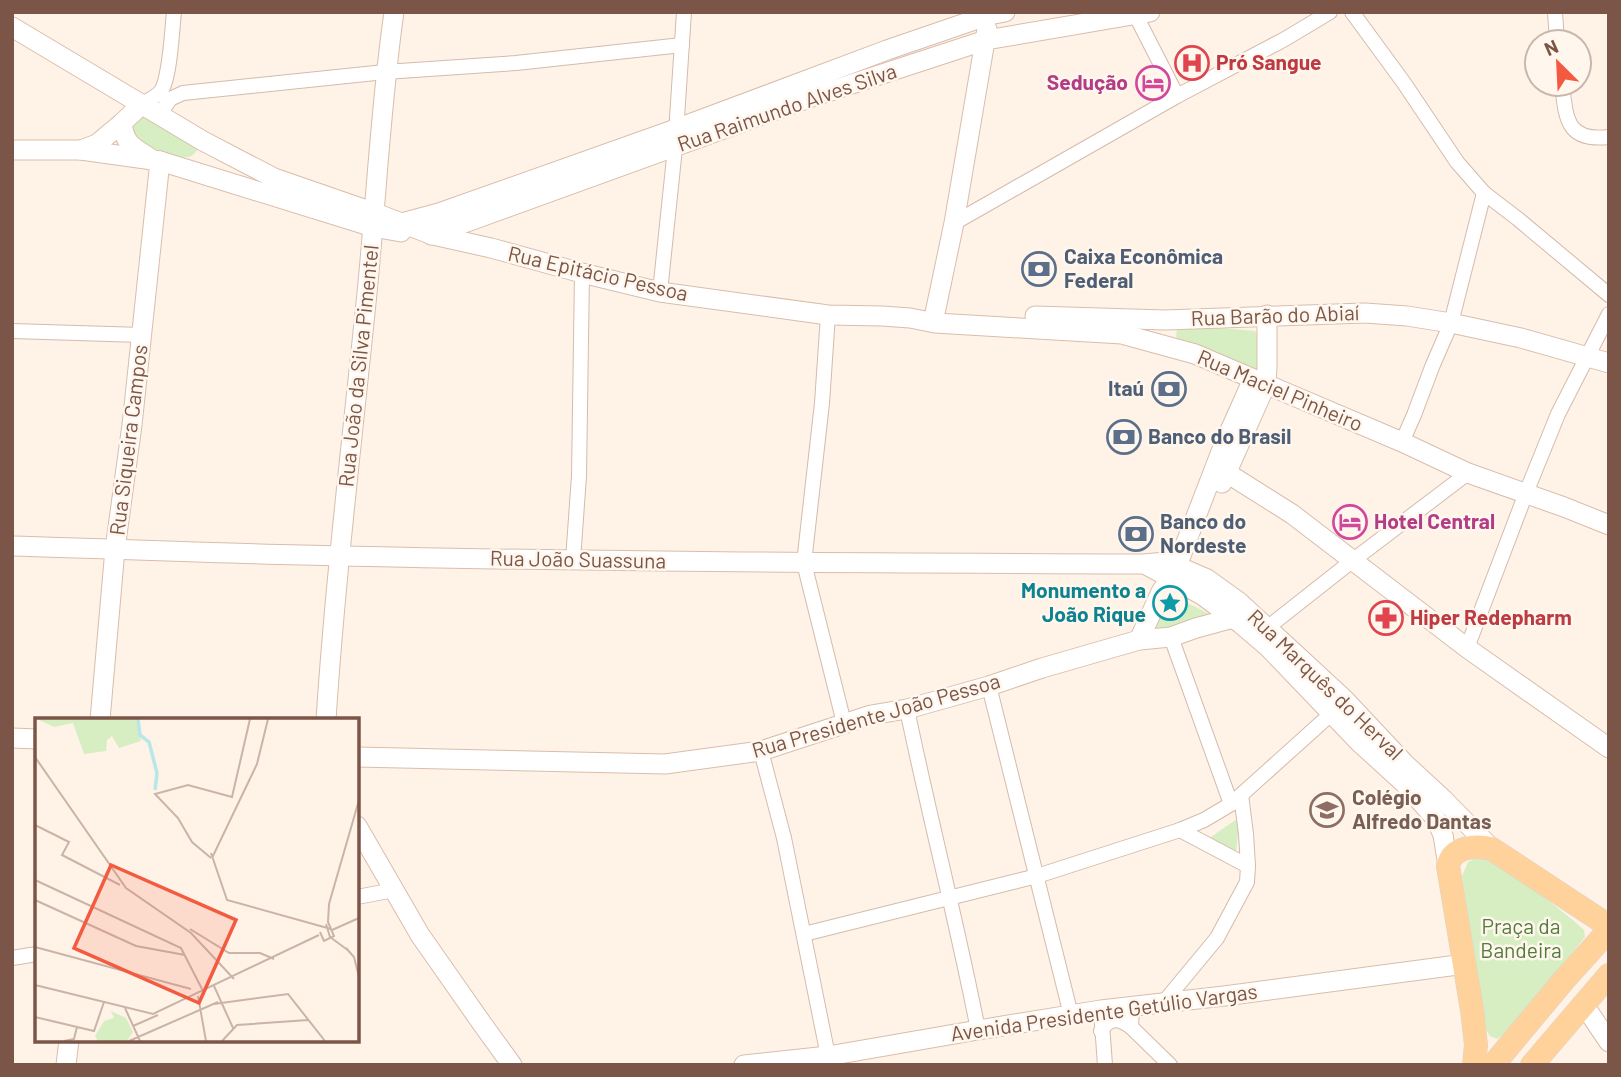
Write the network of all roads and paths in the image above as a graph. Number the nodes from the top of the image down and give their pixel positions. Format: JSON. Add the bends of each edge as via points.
{"nodes":[{"id":1,"x":174,"y":12,"type":"edge"},
{"id":2,"x":394,"y":12,"type":"edge"},
{"id":3,"x":684,"y":12,"type":"edge"},
{"id":4,"x":1330,"y":12,"type":"edge"},
{"id":5,"x":1352,"y":12,"type":"edge"},
{"id":6,"x":994,"y":13,"type":"edge"},
{"id":7,"x":1140,"y":13,"type":"edge"},
{"id":8,"x":12,"y":27,"type":"edge"},
{"id":9,"x":986,"y":40,"type":"junction"},
{"id":10,"x":682,"y":45,"type":"junction"},
{"id":11,"x":887,"y":50,"type":"junction"},
{"id":12,"x":894,"y":69,"type":"junction"},
{"id":13,"x":385,"y":72,"type":"junction"},
{"id":14,"x":809,"y":88,"type":"junction"},
{"id":15,"x":1177,"y":96,"type":"junction"},
{"id":16,"x":1564,"y":98,"type":"edge"},
{"id":17,"x":142,"y":104,"type":"junction"},
{"id":18,"x":160,"y":114,"type":"junction"},
{"id":19,"x":122,"y":123,"type":"junction"},
{"id":20,"x":1609,"y":137,"type":"edge"},
{"id":21,"x":675,"y":138,"type":"junction"},
{"id":22,"x":203,"y":141,"type":"junction"},
{"id":23,"x":12,"y":149,"type":"edge"},
{"id":24,"x":81,"y":150,"type":"junction"},
{"id":25,"x":157,"y":160,"type":"junction"},
{"id":26,"x":179,"y":167,"type":"junction"},
{"id":27,"x":1483,"y":193,"type":"junction"},
{"id":28,"x":490,"y":213,"type":"junction"},
{"id":29,"x":374,"y":220,"type":"junction"},
{"id":30,"x":402,"y":223,"type":"junction"},
{"id":31,"x":954,"y":223,"type":"junction"},
{"id":32,"x":433,"y":235,"type":"junction"},
{"id":33,"x":491,"y":248,"type":"junction"},
{"id":34,"x":582,"y":273,"type":"junction"},
{"id":35,"x":660,"y":292,"type":"junction"},
{"id":36,"x":1609,"y":295,"type":"edge"},
{"id":37,"x":1609,"y":314,"type":"edge"},
{"id":38,"x":828,"y":315,"type":"junction"},
{"id":39,"x":1267,"y":315,"type":"junction"},
{"id":40,"x":935,"y":318,"type":"junction"},
{"id":41,"x":1165,"y":320,"type":"junction"},
{"id":42,"x":1451,"y":323,"type":"junction"},
{"id":43,"x":12,"y":331,"type":"edge"},
{"id":44,"x":142,"y":335,"type":"junction"},
{"id":45,"x":1160,"y":345,"type":"junction"},
{"id":46,"x":1586,"y":357,"type":"junction"},
{"id":47,"x":1609,"y":363,"type":"edge"},
{"id":48,"x":1259,"y":382,"type":"junction"},
{"id":49,"x":1402,"y":442,"type":"junction"},
{"id":50,"x":1468,"y":472,"type":"junction"},
{"id":51,"x":1227,"y":473,"type":"junction"},
{"id":52,"x":1526,"y":494,"type":"junction"},
{"id":53,"x":1609,"y":525,"type":"edge"},
{"id":54,"x":1188,"y":537,"type":"junction"},
{"id":55,"x":12,"y":546,"type":"edge"},
{"id":56,"x":115,"y":549,"type":"junction"},
{"id":57,"x":340,"y":556,"type":"junction"},
{"id":58,"x":573,"y":560,"type":"junction"},
{"id":59,"x":1352,"y":561,"type":"junction"},
{"id":60,"x":804,"y":563,"type":"junction"},
{"id":61,"x":1173,"y":572,"type":"junction"},
{"id":62,"x":1233,"y":618,"type":"junction"},
{"id":63,"x":1268,"y":628,"type":"junction"},
{"id":64,"x":1171,"y":637,"type":"junction"},
{"id":65,"x":1139,"y":640,"type":"junction"},
{"id":66,"x":1467,"y":648,"type":"junction"},
{"id":67,"x":989,"y":686,"type":"junction"},
{"id":68,"x":907,"y":709,"type":"junction"},
{"id":69,"x":1331,"y":714,"type":"junction"},
{"id":70,"x":100,"y":718,"type":"edge"},
{"id":71,"x":326,"y":718,"type":"edge"},
{"id":72,"x":844,"y":723,"type":"junction"},
{"id":73,"x":12,"y":738,"type":"edge"},
{"id":74,"x":35,"y":740,"type":"edge"},
{"id":75,"x":1609,"y":748,"type":"edge"},
{"id":76,"x":761,"y":751,"type":"junction"},
{"id":77,"x":359,"y":757,"type":"edge"},
{"id":78,"x":1236,"y":800,"type":"junction"},
{"id":79,"x":359,"y":830,"type":"edge"},
{"id":80,"x":1180,"y":830,"type":"junction"},
{"id":81,"x":1492,"y":849,"type":"junction"},
{"id":82,"x":1248,"y":866,"type":"junction"},
{"id":83,"x":1448,"y":866,"type":"junction"},
{"id":84,"x":1037,"y":876,"type":"junction"},
{"id":85,"x":394,"y":890,"type":"junction"},
{"id":86,"x":359,"y":897,"type":"edge"},
{"id":87,"x":950,"y":899,"type":"junction"},
{"id":88,"x":1609,"y":928,"type":"edge"},
{"id":89,"x":804,"y":934,"type":"junction"},
{"id":90,"x":35,"y":954,"type":"edge"},
{"id":91,"x":12,"y":958,"type":"edge"},
{"id":92,"x":1465,"y":964,"type":"junction"},
{"id":93,"x":1609,"y":975,"type":"edge"},
{"id":94,"x":1164,"y":1002,"type":"junction"},
{"id":95,"x":1584,"y":1005,"type":"junction"},
{"id":96,"x":1101,"y":1010,"type":"junction"},
{"id":97,"x":1071,"y":1015,"type":"junction"},
{"id":98,"x":1131,"y":1017,"type":"junction"},
{"id":99,"x":978,"y":1030,"type":"junction"},
{"id":100,"x":1101,"y":1031,"type":"junction"},
{"id":101,"x":69,"y":1042,"type":"edge"},
{"id":102,"x":1609,"y":1042,"type":"edge"},
{"id":103,"x":1475,"y":1055,"type":"edge"},
{"id":104,"x":828,"y":1056,"type":"junction"},
{"id":105,"x":1499,"y":1063,"type":"edge"},
{"id":106,"x":66,"y":1065,"type":"edge"},
{"id":107,"x":512,"y":1065,"type":"edge"},
{"id":108,"x":744,"y":1065,"type":"edge"},
{"id":109,"x":1105,"y":1065,"type":"edge"},
{"id":110,"x":1170,"y":1065,"type":"edge"},
{"id":111,"x":1532,"y":1065,"type":"edge"}],
"edges":[{"from":1,"to":17,"type":"street","via":[[163,89]]},
{"from":2,"to":13,"type":"main road","name":"Rua João da Silva Pimentel"},
{"from":3,"to":10,"type":"street"},
{"from":4,"to":15,"type":"street"},
{"from":5,"to":27,"type":"street"},
{"from":6,"to":9,"type":"main road"},
{"from":6,"to":11,"type":"main road","name":"Rua Raimundo Alves Silva"},
{"from":7,"to":9,"type":"main road","name":"Rua Raimundo Alves Silva"},
{"from":7,"to":15,"type":"street"},
{"from":8,"to":17,"type":"main road"},
{"from":9,"to":12,"type":"main road","name":"Rua Raimundo Alves Silva"},
{"from":9,"to":31,"type":"main road"},
{"from":10,"to":13,"type":"street"},
{"from":10,"to":21,"type":"street"},
{"from":11,"to":12,"type":"street"},
{"from":11,"to":14,"type":"main road","name":"Rua Raimundo Alves Silva"},
{"from":12,"to":14,"type":"main road","name":"Rua Raimundo Alves Silva"},
{"from":13,"to":18,"type":"street","via":[[176,94]]},
{"from":13,"to":29,"type":"main road","name":"Rua João da Silva Pimentel"},
{"from":14,"to":21,"type":"main road","name":"Rua Raimundo Alves Silva"},
{"from":15,"to":31,"type":"street"},
{"from":16,"to":20,"type":"street","via":[[1568,121],[1578,134]]},
{"from":17,"to":18,"type":"main road"},
{"from":17,"to":19,"type":"main road"},
{"from":18,"to":22,"type":"main road"},
{"from":19,"to":24,"type":"main road","via":[[97,144]]},
{"from":19,"to":25,"type":"main road","via":[[128,143]]},
{"from":21,"to":28,"type":"main road","name":"Rua Raimundo Alves Silva"},
{"from":21,"to":30,"type":"main road","name":"Rua Raimundo Alves Silva"},
{"from":21,"to":35,"type":"street"},
{"from":22,"to":26,"type":"main road","via":[[196,160]]},
{"from":22,"to":29,"type":"main road","via":[[274,178]]},
{"from":23,"to":24,"type":"main road"},
{"from":24,"to":25,"type":"main road"},
{"from":25,"to":26,"type":"main road"},
{"from":25,"to":44,"type":"main road","name":"Rua Siqueira Campos"},
{"from":26,"to":29,"type":"main road"},
{"from":27,"to":36,"type":"street"},
{"from":27,"to":42,"type":"street"},
{"from":28,"to":32,"type":"main road","name":"Rua Raimundo Alves Silva"},
{"from":28,"to":33,"type":"main road","via":[[483,226]]},
{"from":29,"to":30,"type":"main road","name":"Rua Epitácio Pessoa"},
{"from":29,"to":32,"type":"main road","via":[[406,233]]},
{"from":29,"to":57,"type":"main road","name":"Rua João da Silva Pimentel"},
{"from":30,"to":32,"type":"main road","name":"Rua Epitácio Pessoa"},
{"from":31,"to":40,"type":"main road"},
{"from":32,"to":33,"type":"main road","name":"Rua Epitácio Pessoa"},
{"from":33,"to":34,"type":"main road","name":"Rua Epitácio Pessoa"},
{"from":34,"to":35,"type":"main road","name":"Rua Epitácio Pessoa"},
{"from":34,"to":58,"type":"street"},
{"from":35,"to":38,"type":"main road","name":"Rua Epitácio Pessoa"},
{"from":37,"to":46,"type":"street"},
{"from":38,"to":40,"type":"main road","name":"Rua Epitácio Pessoa"},
{"from":38,"to":60,"type":"street"},
{"from":39,"to":41,"type":"main road","name":"Rua Barão do Abiaí"},
{"from":39,"to":42,"type":"main road","name":"Rua Barão do Abiaí","via":[[1365,313]]},
{"from":39,"to":48,"type":"main road","via":[[1268,366]]},
{"from":40,"to":41,"type":"main road","name":"Rua Barão do Abiaí"},
{"from":40,"to":45,"type":"main road","name":"Rua Maciel Pinheiro","via":[[1122,334]]},
{"from":41,"to":45,"type":"main road"},
{"from":42,"to":46,"type":"main road","name":"Rua Barão do Abiaí"},
{"from":42,"to":49,"type":"street"},
{"from":43,"to":44,"type":"street"},
{"from":44,"to":56,"type":"main road","name":"Rua Siqueira Campos"},
{"from":45,"to":48,"type":"main road","name":"Rua Maciel Pinheiro","via":[[1195,354]]},
{"from":46,"to":47,"type":"main road","name":"Rua Barão do Abiaí"},
{"from":46,"to":52,"type":"street"},
{"from":48,"to":49,"type":"main road","name":"Rua Maciel Pinheiro"},
{"from":48,"to":51,"type":"main road"},
{"from":48,"to":54,"type":"main road","via":[[1224,444]]},
{"from":49,"to":50,"type":"main road","name":"Rua Maciel Pinheiro"},
{"from":50,"to":52,"type":"main road","name":"Rua Maciel Pinheiro"},
{"from":50,"to":59,"type":"street"},
{"from":51,"to":54,"type":"main road"},
{"from":51,"to":59,"type":"main road","via":[[1292,514]]},
{"from":52,"to":53,"type":"main road","name":"Rua Maciel Pinheiro"},
{"from":52,"to":66,"type":"street"},
{"from":54,"to":61,"type":"main road"},
{"from":55,"to":56,"type":"main road","name":"Rua João Suassuna"},
{"from":56,"to":57,"type":"main road","name":"Rua João Suassuna"},
{"from":56,"to":70,"type":"main road","name":"Rua Siqueira Campos"},
{"from":57,"to":58,"type":"main road","name":"Rua João Suassuna"},
{"from":57,"to":71,"type":"main road","name":"Rua João da Silva Pimentel"},
{"from":58,"to":60,"type":"main road","name":"Rua João Suassuna"},
{"from":59,"to":63,"type":"street"},
{"from":59,"to":66,"type":"main road"},
{"from":60,"to":61,"type":"main road","name":"Rua João Suassuna","via":[[1144,564]]},
{"from":60,"to":72,"type":"street"},
{"from":61,"to":62,"type":"main road","name":"Rua Marquês do Herval"},
{"from":61,"to":63,"type":"main road","name":"Rua Marquês do Herval","via":[[1207,579]]},
{"from":61,"to":65,"type":"main road"},
{"from":62,"to":64,"type":"main road","name":"Rua Presidente João Pessoa"},
{"from":62,"to":69,"type":"main road","name":"Rua Marquês do Herval","via":[[1268,647]]},
{"from":63,"to":81,"type":"main road","name":"Rua Marquês do Herval"},
{"from":64,"to":65,"type":"main road","name":"Rua Presidente João Pessoa"},
{"from":64,"to":78,"type":"street"},
{"from":65,"to":67,"type":"main road","name":"Rua Presidente João Pessoa"},
{"from":66,"to":75,"type":"main road"},
{"from":67,"to":68,"type":"main road","name":"Rua Presidente João Pessoa"},
{"from":67,"to":84,"type":"street"},
{"from":68,"to":72,"type":"main road","name":"Rua Presidente João Pessoa"},
{"from":68,"to":87,"type":"street"},
{"from":69,"to":78,"type":"street"},
{"from":69,"to":83,"type":"main road","name":"Rua Marquês do Herval","via":[[1436,819]]},
{"from":72,"to":76,"type":"main road","name":"Rua Presidente João Pessoa"},
{"from":73,"to":74,"type":"main road"},
{"from":76,"to":77,"type":"main road","name":"Rua Presidente João Pessoa","via":[[665,764]]},
{"from":76,"to":89,"type":"street"},
{"from":78,"to":80,"type":"street"},
{"from":78,"to":82,"type":"street","via":[[1246,834]]},
{"from":79,"to":85,"type":"main road"},
{"from":80,"to":82,"type":"street"},
{"from":80,"to":84,"type":"street"},
{"from":81,"to":83,"type":"main road","via":[[1462,850],[1449,859]]},
{"from":81,"to":88,"type":"main road"},
{"from":82,"to":94,"type":"street","via":[[1247,882],[1217,938]]},
{"from":83,"to":92,"type":"main road"},
{"from":84,"to":87,"type":"street"},
{"from":84,"to":97,"type":"street"},
{"from":85,"to":86,"type":"street"},
{"from":85,"to":107,"type":"main road"},
{"from":87,"to":89,"type":"street"},
{"from":87,"to":99,"type":"street"},
{"from":88,"to":105,"type":"main road"},
{"from":89,"to":104,"type":"street"},
{"from":90,"to":91,"type":"street"},
{"from":92,"to":94,"type":"main road","name":"Avenida Presidente Getúlio Vargas"},
{"from":92,"to":103,"type":"main road"},
{"from":93,"to":95,"type":"main road"},
{"from":94,"to":98,"type":"main road","name":"Avenida Presidente Getúlio Vargas"},
{"from":95,"to":102,"type":"main road"},
{"from":95,"to":111,"type":"main road"},
{"from":96,"to":97,"type":"main road","name":"Avenida Presidente Getúlio Vargas"},
{"from":96,"to":98,"type":"main road","name":"Avenida Presidente Getúlio Vargas"},
{"from":96,"to":100,"type":"street"},
{"from":97,"to":99,"type":"main road","name":"Avenida Presidente Getúlio Vargas"},
{"from":98,"to":100,"type":"street","via":[[1114,1020]]},
{"from":98,"to":110,"type":"street"},
{"from":99,"to":104,"type":"main road","name":"Avenida Presidente Getúlio Vargas"},
{"from":100,"to":109,"type":"street"},
{"from":101,"to":106,"type":"main road"},
{"from":103,"to":105,"type":"main road","via":[[1490,1055]]},
{"from":104,"to":108,"type":"main road","name":"Avenida Presidente Getúlio Vargas"}]}
